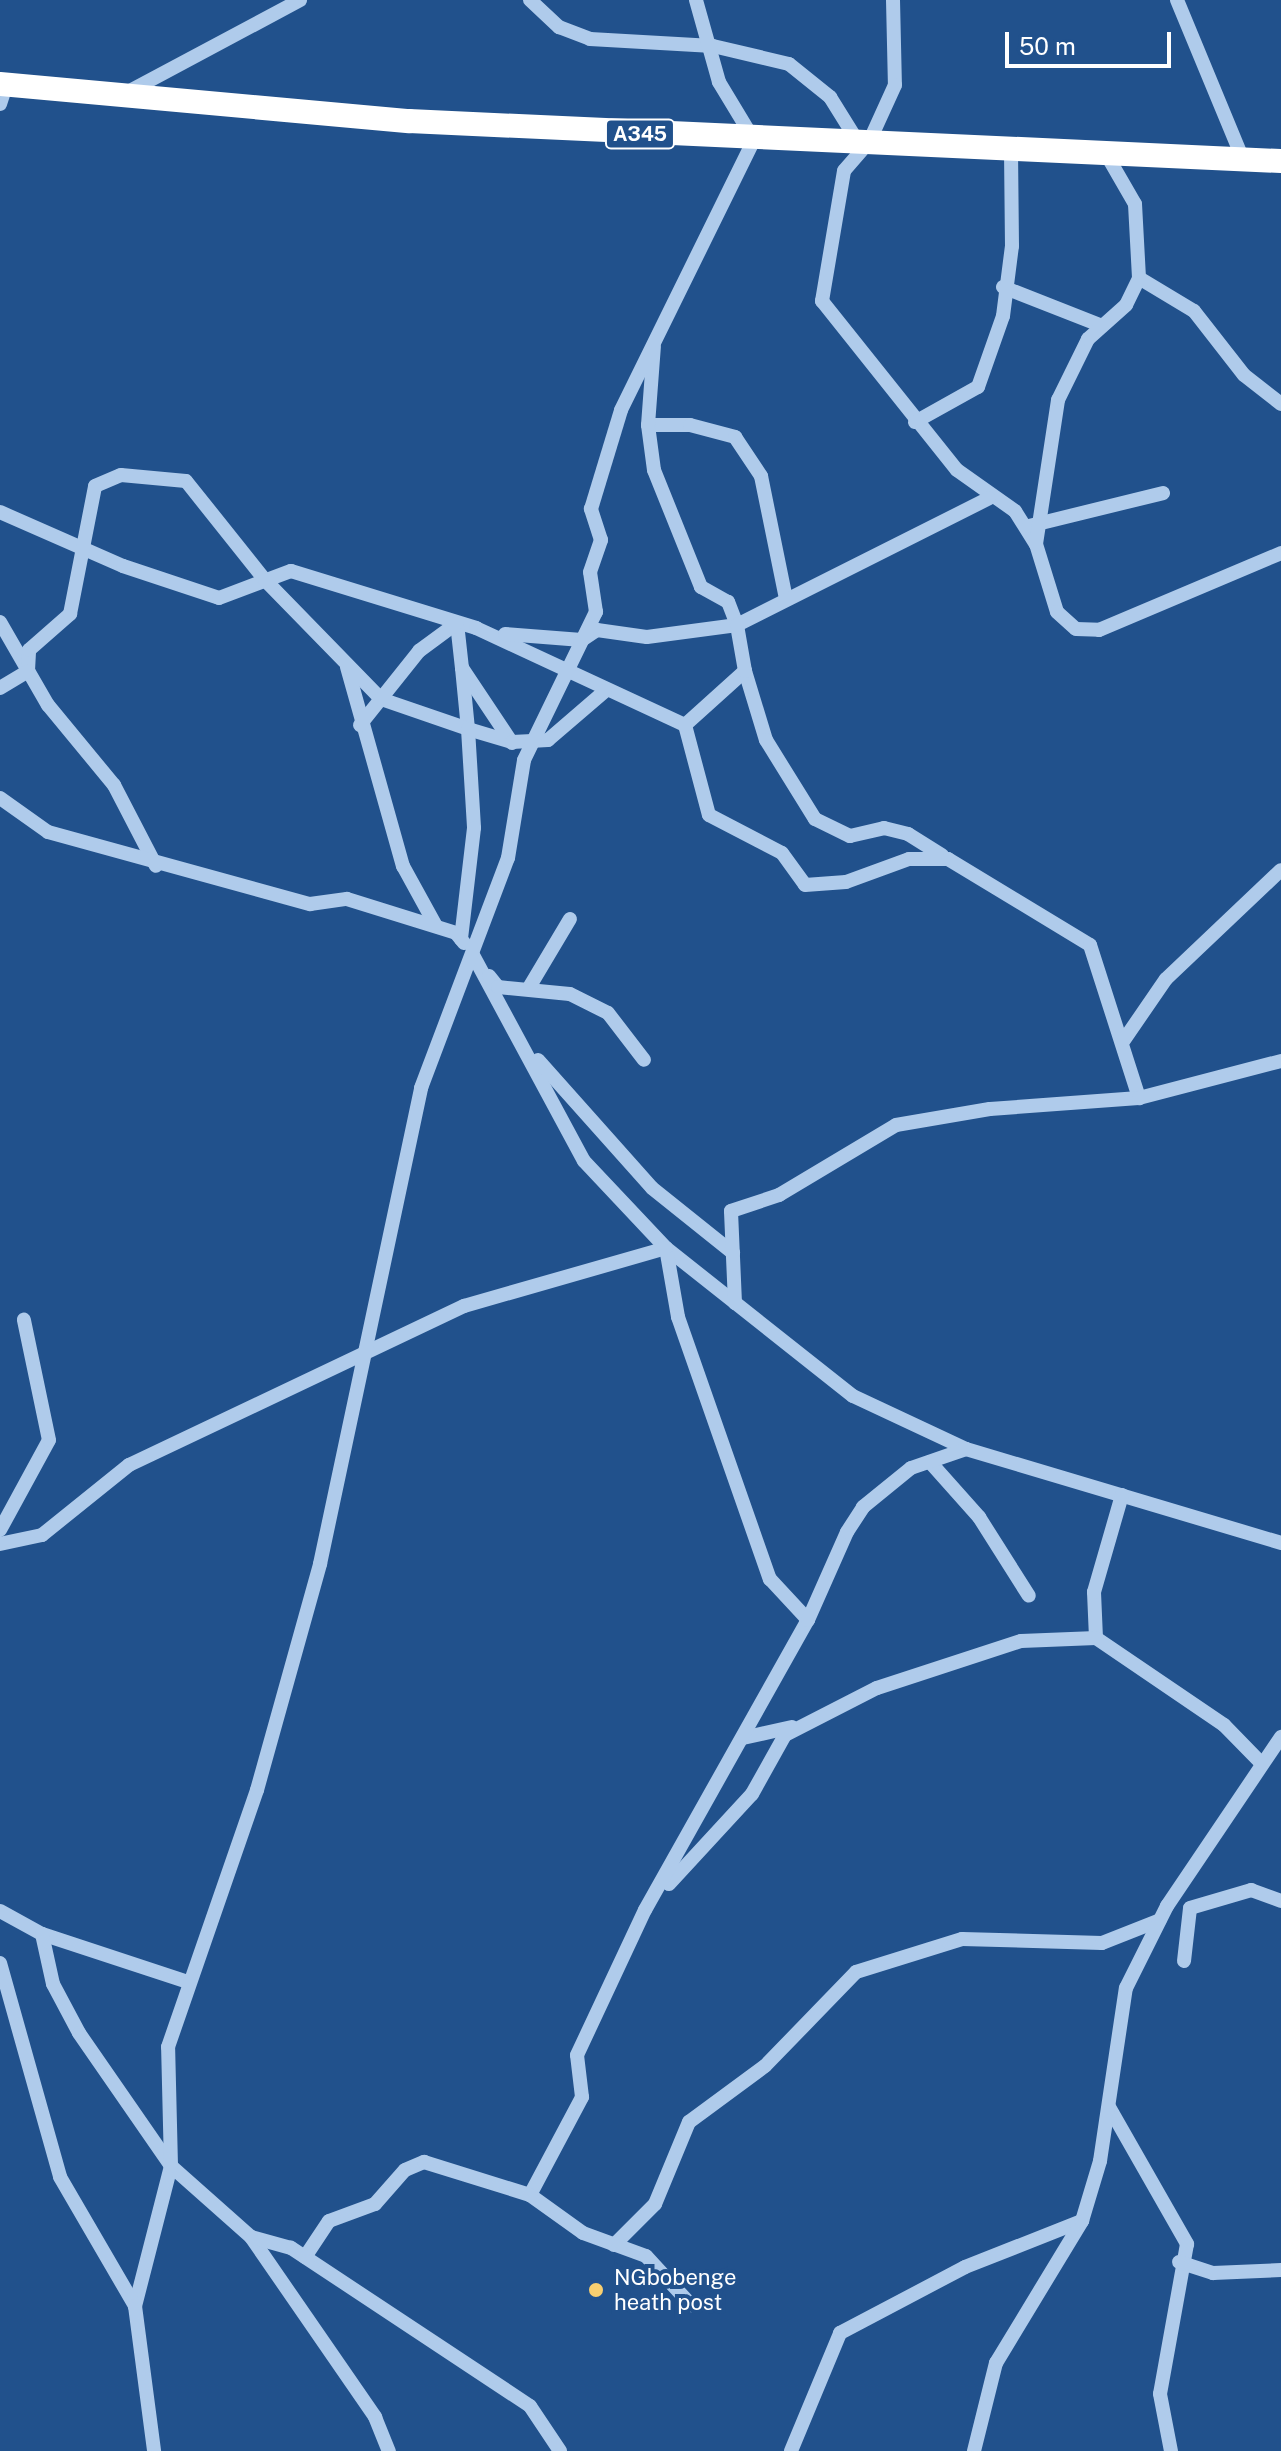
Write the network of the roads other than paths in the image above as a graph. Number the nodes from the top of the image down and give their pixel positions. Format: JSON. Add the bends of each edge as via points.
{"nodes":[{"id":1,"x":300,"y":0,"type":"edge"},
{"id":2,"x":530,"y":0,"type":"edge"},
{"id":3,"x":696,"y":0,"type":"edge"},
{"id":4,"x":893,"y":0,"type":"edge"},
{"id":5,"x":1177,"y":0,"type":"edge"},
{"id":6,"x":713,"y":46,"type":"junction"},
{"id":7,"x":2,"y":91,"type":"edge"},
{"id":8,"x":112,"y":98,"type":"junction"},
{"id":9,"x":754,"y":140,"type":"junction"},
{"id":10,"x":864,"y":142,"type":"junction"},
{"id":11,"x":1011,"y":148,"type":"junction"},
{"id":12,"x":1105,"y":152,"type":"junction"},
{"id":13,"x":1242,"y":157,"type":"junction"},
{"id":14,"x":1281,"y":161,"type":"edge"},
{"id":15,"x":1139,"y":278,"type":"junction"},
{"id":16,"x":1003,"y":287,"type":"junction"},
{"id":17,"x":1102,"y":326,"type":"junction"},
{"id":18,"x":654,"y":341,"type":"junction"},
{"id":19,"x":1281,"y":404,"type":"edge"},
{"id":20,"x":915,"y":422,"type":"junction"},
{"id":21,"x":648,"y":425,"type":"junction"},
{"id":22,"x":1163,"y":493,"type":"dead end"},
{"id":23,"x":989,"y":498,"type":"junction"},
{"id":24,"x":0,"y":512,"type":"edge"},
{"id":25,"x":1032,"y":525,"type":"junction"},
{"id":26,"x":84,"y":546,"type":"junction"},
{"id":27,"x":1281,"y":553,"type":"edge"},
{"id":28,"x":265,"y":580,"type":"junction"},
{"id":29,"x":786,"y":599,"type":"junction"},
{"id":30,"x":0,"y":622,"type":"edge"},
{"id":31,"x":457,"y":623,"type":"junction"},
{"id":32,"x":737,"y":625,"type":"junction"},
{"id":33,"x":481,"y":630,"type":"junction"},
{"id":34,"x":582,"y":640,"type":"junction"},
{"id":35,"x":347,"y":667,"type":"junction"},
{"id":36,"x":567,"y":667,"type":"junction"},
{"id":37,"x":462,"y":668,"type":"junction"},
{"id":38,"x":28,"y":671,"type":"junction"},
{"id":39,"x":745,"y":671,"type":"junction"},
{"id":40,"x":0,"y":688,"type":"edge"},
{"id":41,"x":605,"y":691,"type":"junction"},
{"id":42,"x":381,"y":699,"type":"junction"},
{"id":43,"x":360,"y":725,"type":"junction"},
{"id":44,"x":685,"y":725,"type":"junction"},
{"id":45,"x":468,"y":729,"type":"junction"},
{"id":46,"x":533,"y":741,"type":"junction"},
{"id":47,"x":512,"y":742,"type":"junction"},
{"id":48,"x":524,"y":760,"type":"junction"},
{"id":49,"x":0,"y":798,"type":"edge"},
{"id":50,"x":948,"y":859,"type":"junction"},
{"id":51,"x":156,"y":866,"type":"junction"},
{"id":52,"x":1281,"y":870,"type":"edge"},
{"id":53,"x":570,"y":919,"type":"dead end"},
{"id":54,"x":436,"y":926,"type":"junction"},
{"id":55,"x":461,"y":939,"type":"junction"},
{"id":56,"x":473,"y":955,"type":"junction"},
{"id":57,"x":530,"y":986,"type":"junction"},
{"id":58,"x":502,"y":1008,"type":"junction"},
{"id":59,"x":1124,"y":1040,"type":"junction"},
{"id":60,"x":644,"y":1060,"type":"dead end"},
{"id":61,"x":1281,"y":1061,"type":"edge"},
{"id":62,"x":1139,"y":1098,"type":"junction"},
{"id":63,"x":666,"y":1248,"type":"junction"},
{"id":64,"x":733,"y":1253,"type":"junction"},
{"id":65,"x":735,"y":1303,"type":"junction"},
{"id":66,"x":24,"y":1320,"type":"dead end"},
{"id":67,"x":361,"y":1357,"type":"junction"},
{"id":68,"x":966,"y":1449,"type":"junction"},
{"id":69,"x":930,"y":1462,"type":"junction"},
{"id":70,"x":1122,"y":1495,"type":"junction"},
{"id":71,"x":0,"y":1530,"type":"edge"},
{"id":72,"x":1281,"y":1543,"type":"edge"},
{"id":73,"x":0,"y":1544,"type":"edge"},
{"id":74,"x":1029,"y":1596,"type":"dead end"},
{"id":75,"x":808,"y":1620,"type":"junction"},
{"id":76,"x":1096,"y":1638,"type":"junction"},
{"id":77,"x":800,"y":1725,"type":"junction"},
{"id":78,"x":1281,"y":1737,"type":"edge"},
{"id":79,"x":743,"y":1738,"type":"junction"},
{"id":80,"x":1262,"y":1764,"type":"junction"},
{"id":81,"x":653,"y":1899,"type":"junction"},
{"id":82,"x":1281,"y":1901,"type":"edge"},
{"id":83,"x":1,"y":1912,"type":"edge"},
{"id":84,"x":1160,"y":1920,"type":"junction"},
{"id":85,"x":42,"y":1934,"type":"junction"},
{"id":86,"x":1184,"y":1961,"type":"dead end"},
{"id":87,"x":0,"y":1963,"type":"edge"},
{"id":88,"x":188,"y":1982,"type":"junction"},
{"id":89,"x":1109,"y":2107,"type":"junction"},
{"id":90,"x":171,"y":2166,"type":"junction"},
{"id":91,"x":530,"y":2195,"type":"junction"},
{"id":92,"x":1082,"y":2221,"type":"junction"},
{"id":93,"x":251,"y":2237,"type":"junction"},
{"id":94,"x":614,"y":2245,"type":"junction"},
{"id":95,"x":305,"y":2257,"type":"junction"},
{"id":96,"x":1179,"y":2262,"type":"junction"},
{"id":97,"x":1281,"y":2270,"type":"edge"},
{"id":98,"x":691,"y":2305,"type":"dead end"},
{"id":99,"x":135,"y":2306,"type":"junction"},
{"id":100,"x":154,"y":2451,"type":"edge"},
{"id":101,"x":389,"y":2451,"type":"edge"},
{"id":102,"x":560,"y":2451,"type":"edge"},
{"id":103,"x":791,"y":2451,"type":"edge"},
{"id":104,"x":974,"y":2451,"type":"edge"},
{"id":105,"x":1171,"y":2451,"type":"edge"}],
"edges":[{"from":1,"to":8,"type":"street"},
{"from":2,"to":6,"type":"street","via":[[559,27],[590,39]]},
{"from":3,"to":6,"type":"street"},
{"from":4,"to":10,"type":"street","via":[[895,85]]},
{"from":5,"to":13,"type":"street"},
{"from":6,"to":9,"type":"street","via":[[719,82]]},
{"from":6,"to":10,"type":"street","via":[[789,64],[830,97]]},
{"from":7,"to":8,"type":"highway","number":"A345"},
{"from":8,"to":9,"type":"highway","number":"A345"},
{"from":9,"to":10,"type":"highway","number":"A345"},
{"from":9,"to":18,"type":"street"},
{"from":10,"to":11,"type":"highway","number":"A345"},
{"from":10,"to":20,"type":"street","via":[[844,171],[822,301]]},
{"from":11,"to":12,"type":"highway","number":"A345"},
{"from":11,"to":16,"type":"street","via":[[1012,246]]},
{"from":12,"to":13,"type":"highway","number":"A345"},
{"from":12,"to":15,"type":"street","via":[[1135,204]]},
{"from":13,"to":14,"type":"highway","number":"A345"},
{"from":15,"to":17,"type":"street","via":[[1126,305]]},
{"from":15,"to":19,"type":"street","via":[[1194,311],[1244,375]]},
{"from":16,"to":17,"type":"street"},
{"from":16,"to":20,"type":"street","via":[[1003,316],[978,387]]},
{"from":17,"to":25,"type":"street","via":[[1058,400]]},
{"from":18,"to":21,"type":"street"},
{"from":18,"to":34,"type":"street","via":[[621,410],[591,509],[601,540],[590,572],[596,612]]},
{"from":20,"to":23,"type":"street"},
{"from":21,"to":29,"type":"street","via":[[690,425],[735,437],[761,476]]},
{"from":21,"to":32,"type":"street","via":[[669,517],[701,587],[728,602]]},
{"from":22,"to":25,"type":"street"},
{"from":23,"to":25,"type":"street"},
{"from":23,"to":29,"type":"street"},
{"from":24,"to":26,"type":"street"},
{"from":25,"to":27,"type":"street","via":[[1057,612],[1076,629],[1099,630]]},
{"from":26,"to":28,"type":"street","via":[[219,598]]},
{"from":26,"to":28,"type":"street","via":[[102,478],[186,481]]},
{"from":26,"to":38,"type":"street","via":[[70,614],[29,650]]},
{"from":28,"to":31,"type":"street","via":[[291,571]]},
{"from":28,"to":35,"type":"street"},
{"from":29,"to":32,"type":"street"},
{"from":30,"to":38,"type":"street"},
{"from":31,"to":33,"type":"street"},
{"from":31,"to":37,"type":"street"},
{"from":31,"to":42,"type":"street","via":[[419,651]]},
{"from":32,"to":34,"type":"street","via":[[647,637],[597,630]]},
{"from":32,"to":39,"type":"street"},
{"from":33,"to":34,"type":"street"},
{"from":33,"to":36,"type":"street"},
{"from":34,"to":36,"type":"street"},
{"from":35,"to":42,"type":"street"},
{"from":35,"to":43,"type":"street"},
{"from":36,"to":41,"type":"street"},
{"from":36,"to":46,"type":"street"},
{"from":37,"to":45,"type":"street"},
{"from":37,"to":47,"type":"street"},
{"from":38,"to":40,"type":"street"},
{"from":38,"to":51,"type":"street","via":[[114,785]]},
{"from":39,"to":44,"type":"street"},
{"from":39,"to":50,"type":"street","via":[[766,740],[815,819],[850,836],[884,828],[908,834]]},
{"from":41,"to":44,"type":"street","via":[[640,699]]},
{"from":41,"to":46,"type":"street","via":[[560,732]]},
{"from":42,"to":43,"type":"street"},
{"from":42,"to":45,"type":"street"},
{"from":43,"to":54,"type":"street","via":[[403,866]]},
{"from":44,"to":50,"type":"street","via":[[709,815],[782,853],[805,885],[846,882],[909,859]]},
{"from":45,"to":47,"type":"street"},
{"from":45,"to":55,"type":"street","via":[[474,828]]},
{"from":46,"to":47,"type":"street"},
{"from":46,"to":48,"type":"street"},
{"from":47,"to":48,"type":"street"},
{"from":48,"to":56,"type":"street","via":[[508,858]]},
{"from":49,"to":51,"type":"street","via":[[48,832]]},
{"from":50,"to":59,"type":"street","via":[[1090,945],[1101,999]]},
{"from":51,"to":54,"type":"street","via":[[310,904],[347,899]]},
{"from":52,"to":59,"type":"street","via":[[1166,979]]},
{"from":53,"to":57,"type":"street"},
{"from":54,"to":55,"type":"street"},
{"from":55,"to":56,"type":"street"},
{"from":56,"to":57,"type":"street","via":[[498,987]]},
{"from":56,"to":58,"type":"street"},
{"from":56,"to":67,"type":"street","via":[[421,1088],[395,1239]]},
{"from":57,"to":60,"type":"street","via":[[608,1013]]},
{"from":58,"to":63,"type":"street","via":[[584,1161]]},
{"from":58,"to":64,"type":"street","via":[[547,1072],[652,1188]]},
{"from":59,"to":62,"type":"street"},
{"from":61,"to":62,"type":"street"},
{"from":62,"to":64,"type":"street","via":[[990,1109],[896,1125],[779,1195],[731,1211]]},
{"from":63,"to":65,"type":"street"},
{"from":63,"to":67,"type":"street","via":[[464,1306]]},
{"from":63,"to":75,"type":"street","via":[[678,1317],[770,1579]]},
{"from":64,"to":65,"type":"street"},
{"from":65,"to":68,"type":"street","via":[[853,1396]]},
{"from":66,"to":71,"type":"street","via":[[49,1440]]},
{"from":67,"to":73,"type":"street","via":[[129,1465],[42,1535]]},
{"from":67,"to":88,"type":"street","via":[[320,1564],[257,1790]]},
{"from":68,"to":69,"type":"street"},
{"from":68,"to":70,"type":"street"},
{"from":69,"to":74,"type":"street","via":[[979,1517]]},
{"from":69,"to":75,"type":"street","via":[[863,1507]]},
{"from":70,"to":72,"type":"street"},
{"from":70,"to":76,"type":"street","via":[[1094,1592]]},
{"from":75,"to":79,"type":"street"},
{"from":76,"to":77,"type":"street","via":[[1021,1641],[975,1653]]},
{"from":76,"to":80,"type":"street","via":[[1224,1725]]},
{"from":77,"to":79,"type":"street"},
{"from":77,"to":81,"type":"street","via":[[785,1735],[731,1820]]},
{"from":78,"to":80,"type":"street"},
{"from":79,"to":81,"type":"street"},
{"from":80,"to":84,"type":"street"},
{"from":81,"to":91,"type":"street","via":[[577,2055],[582,2097]]},
{"from":82,"to":86,"type":"street","via":[[1251,1890],[1190,1908]]},
{"from":83,"to":85,"type":"street"},
{"from":84,"to":89,"type":"street","via":[[1126,1988]]},
{"from":84,"to":94,"type":"street","via":[[1102,1943],[962,1939],[856,1972],[765,2066],[689,2122],[655,2204]]},
{"from":85,"to":88,"type":"street"},
{"from":85,"to":90,"type":"street","via":[[53,1984],[79,2033]]},
{"from":87,"to":99,"type":"street","via":[[60,2177]]},
{"from":88,"to":90,"type":"street","via":[[168,2047]]},
{"from":89,"to":92,"type":"street"},
{"from":89,"to":96,"type":"street","via":[[1187,2244]]},
{"from":90,"to":93,"type":"street"},
{"from":90,"to":99,"type":"street"},
{"from":91,"to":94,"type":"street","via":[[583,2233]]},
{"from":91,"to":95,"type":"street","via":[[424,2162],[405,2170],[375,2204],[329,2221]]},
{"from":92,"to":103,"type":"street","via":[[965,2267],[840,2333]]},
{"from":92,"to":104,"type":"street","via":[[996,2363]]},
{"from":93,"to":95,"type":"street"},
{"from":93,"to":101,"type":"street","via":[[375,2417]]},
{"from":94,"to":98,"type":"street","via":[[646,2256]]},
{"from":95,"to":102,"type":"street","via":[[530,2406]]},
{"from":96,"to":97,"type":"street","via":[[1213,2273]]},
{"from":96,"to":105,"type":"street","via":[[1160,2394]]},
{"from":99,"to":100,"type":"street"}]}
